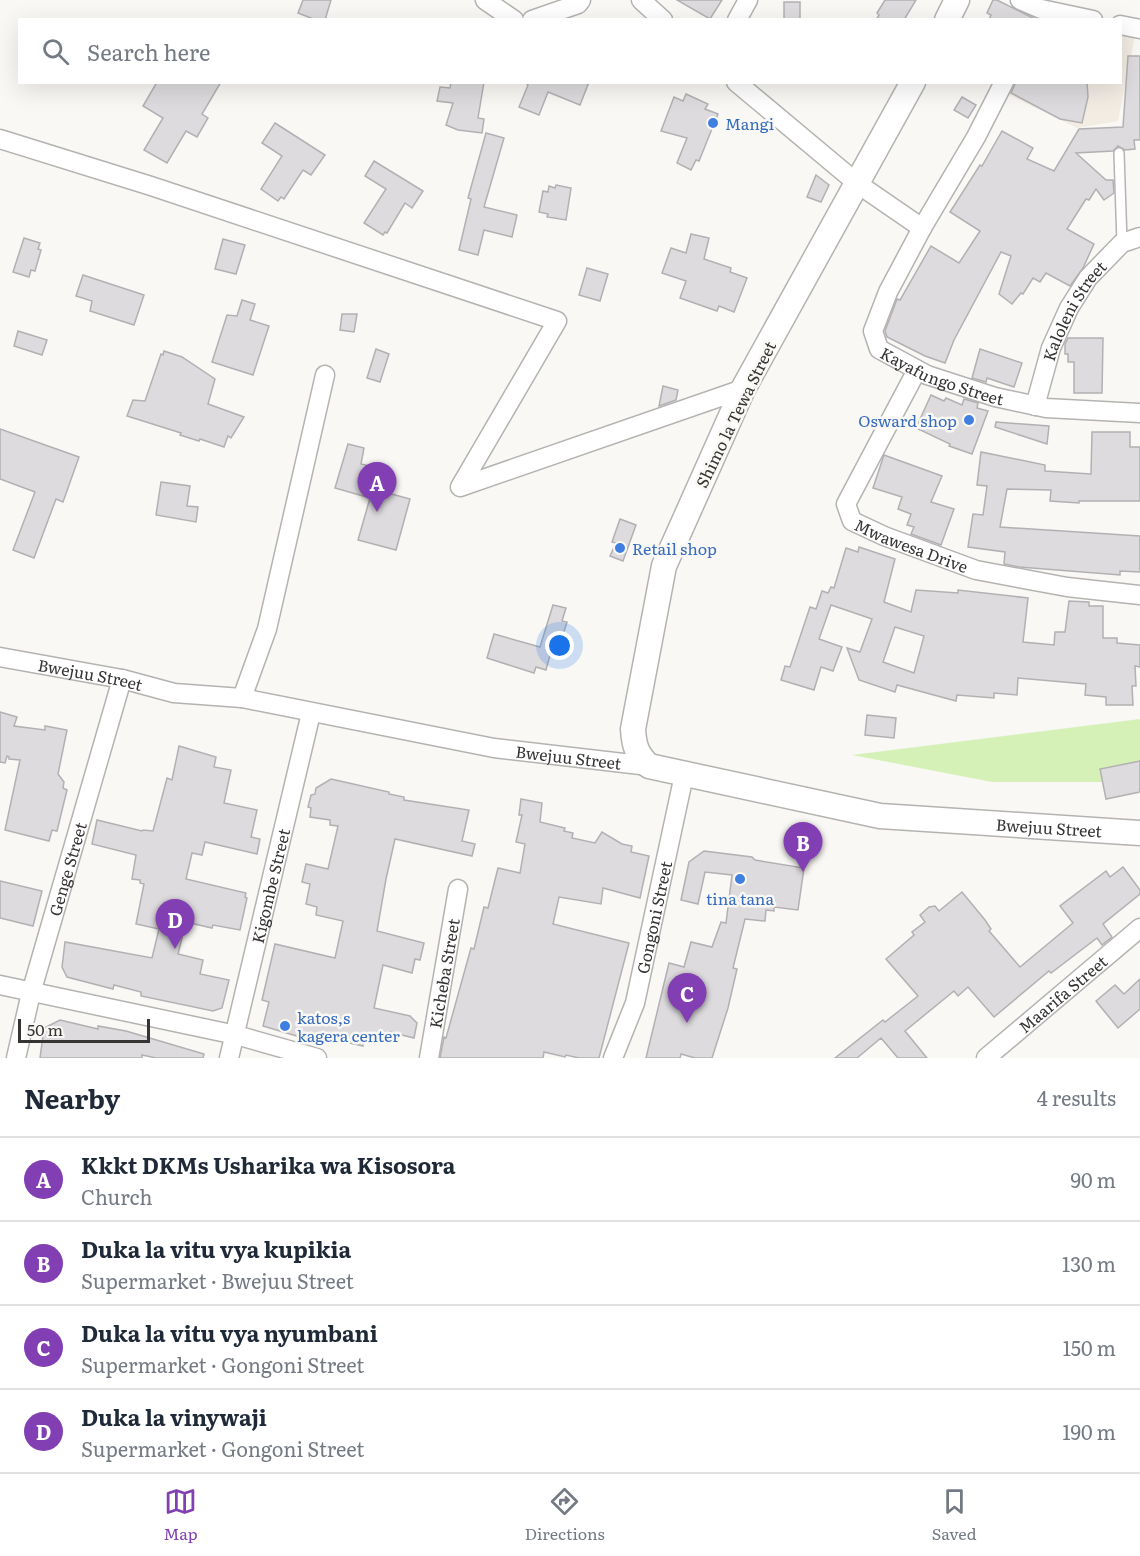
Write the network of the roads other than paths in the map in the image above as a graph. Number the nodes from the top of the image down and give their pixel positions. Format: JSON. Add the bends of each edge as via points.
{"nodes":[{"id":1,"x":485,"y":0,"type":"edge"},
{"id":2,"x":582,"y":0,"type":"edge"},
{"id":3,"x":641,"y":0,"type":"edge"},
{"id":4,"x":748,"y":0,"type":"edge"},
{"id":5,"x":957,"y":0,"type":"edge"},
{"id":6,"x":1020,"y":0,"type":"edge"},
{"id":7,"x":1038,"y":14,"type":"edge"},
{"id":8,"x":511,"y":18,"type":"edge"},
{"id":9,"x":538,"y":18,"type":"edge"},
{"id":10,"x":661,"y":18,"type":"edge"},
{"id":11,"x":738,"y":18,"type":"edge"},
{"id":12,"x":948,"y":18,"type":"edge"},
{"id":13,"x":1075,"y":18,"type":"edge"},
{"id":14,"x":1122,"y":25,"type":"edge"},
{"id":15,"x":1140,"y":29,"type":"edge"},
{"id":16,"x":738,"y":84,"type":"edge"},
{"id":17,"x":912,"y":84,"type":"edge"},
{"id":18,"x":1003,"y":84,"type":"edge"},
{"id":19,"x":0,"y":139,"type":"edge"},
{"id":20,"x":1119,"y":153,"type":"dead end"},
{"id":21,"x":858,"y":184,"type":"junction"},
{"id":22,"x":922,"y":228,"type":"junction"},
{"id":23,"x":1140,"y":237,"type":"edge"},
{"id":24,"x":1122,"y":243,"type":"junction"},
{"id":25,"x":917,"y":370,"type":"junction"},
{"id":26,"x":325,"y":375,"type":"dead end"},
{"id":27,"x":743,"y":389,"type":"junction"},
{"id":28,"x":1035,"y":405,"type":"junction"},
{"id":29,"x":1140,"y":413,"type":"edge"},
{"id":30,"x":1140,"y":595,"type":"edge"},
{"id":31,"x":0,"y":657,"type":"edge"},
{"id":32,"x":122,"y":679,"type":"junction"},
{"id":33,"x":242,"y":698,"type":"junction"},
{"id":34,"x":311,"y":713,"type":"junction"},
{"id":35,"x":649,"y":766,"type":"junction"},
{"id":36,"x":684,"y":775,"type":"junction"},
{"id":37,"x":1140,"y":832,"type":"edge"},
{"id":38,"x":458,"y":889,"type":"dead end"},
{"id":39,"x":1140,"y":928,"type":"edge"},
{"id":40,"x":0,"y":985,"type":"edge"},
{"id":41,"x":31,"y":993,"type":"junction"},
{"id":42,"x":236,"y":1035,"type":"junction"},
{"id":43,"x":16,"y":1058,"type":"edge"},
{"id":44,"x":230,"y":1058,"type":"edge"},
{"id":45,"x":317,"y":1058,"type":"edge"},
{"id":46,"x":429,"y":1058,"type":"edge"},
{"id":47,"x":613,"y":1058,"type":"edge"},
{"id":48,"x":986,"y":1058,"type":"edge"}],
"edges":[{"from":1,"to":8,"type":"street"},
{"from":2,"to":9,"type":"street"},
{"from":3,"to":10,"type":"street"},
{"from":4,"to":11,"type":"street"},
{"from":5,"to":12,"type":"street"},
{"from":6,"to":7,"type":"street"},
{"from":7,"to":13,"type":"street"},
{"from":14,"to":15,"type":"street"},
{"from":16,"to":21,"type":"street"},
{"from":17,"to":21,"type":"street","name":"Shimo la Tewa Street"},
{"from":18,"to":22,"type":"street","name":"Kayafungo Street"},
{"from":19,"to":27,"type":"street","via":[[557,321],[460,487]]},
{"from":20,"to":24,"type":"lane"},
{"from":21,"to":22,"type":"street"},
{"from":21,"to":27,"type":"street","name":"Shimo la Tewa Street"},
{"from":22,"to":25,"type":"street","name":"Kayafungo Street","via":[[888,292],[873,331],[879,349]]},
{"from":23,"to":24,"type":"street","name":"Kaloleni Street"},
{"from":24,"to":28,"type":"street","name":"Kaloleni Street","via":[[1088,278],[1069,308],[1051,348]]},
{"from":25,"to":28,"type":"street","name":"Kayafungo Street","via":[[994,397]]},
{"from":25,"to":30,"type":"street","name":"Mwawesa Drive","via":[[846,504],[852,521],[975,570],[1067,587]]},
{"from":26,"to":33,"type":"street","via":[[267,629]]},
{"from":27,"to":35,"type":"street","name":"Shimo la Tewa Street","via":[[664,566],[633,729],[634,745]]},
{"from":28,"to":29,"type":"street","name":"Kayafungo Street"},
{"from":31,"to":32,"type":"street","name":"Bwejuu Street"},
{"from":32,"to":33,"type":"street","name":"Bwejuu Street","via":[[174,693]]},
{"from":32,"to":41,"type":"street","name":"Genge Street"},
{"from":33,"to":34,"type":"street","name":"Bwejuu Street"},
{"from":34,"to":35,"type":"street","name":"Bwejuu Street","via":[[494,748]]},
{"from":34,"to":42,"type":"street","name":"Kigombe Street"},
{"from":35,"to":36,"type":"street","name":"Bwejuu Street"},
{"from":36,"to":37,"type":"street","name":"Bwejuu Street","via":[[880,816]]},
{"from":36,"to":47,"type":"street","name":"Gongoni Street","via":[[635,1003]]},
{"from":38,"to":46,"type":"street","name":"Kicheba Street"},
{"from":39,"to":48,"type":"street","name":"Maarifa Street"},
{"from":40,"to":41,"type":"street"},
{"from":41,"to":42,"type":"street"},
{"from":41,"to":43,"type":"street","name":"Genge Street"},
{"from":42,"to":44,"type":"street","name":"Kigombe Street"},
{"from":42,"to":45,"type":"street"}]}
